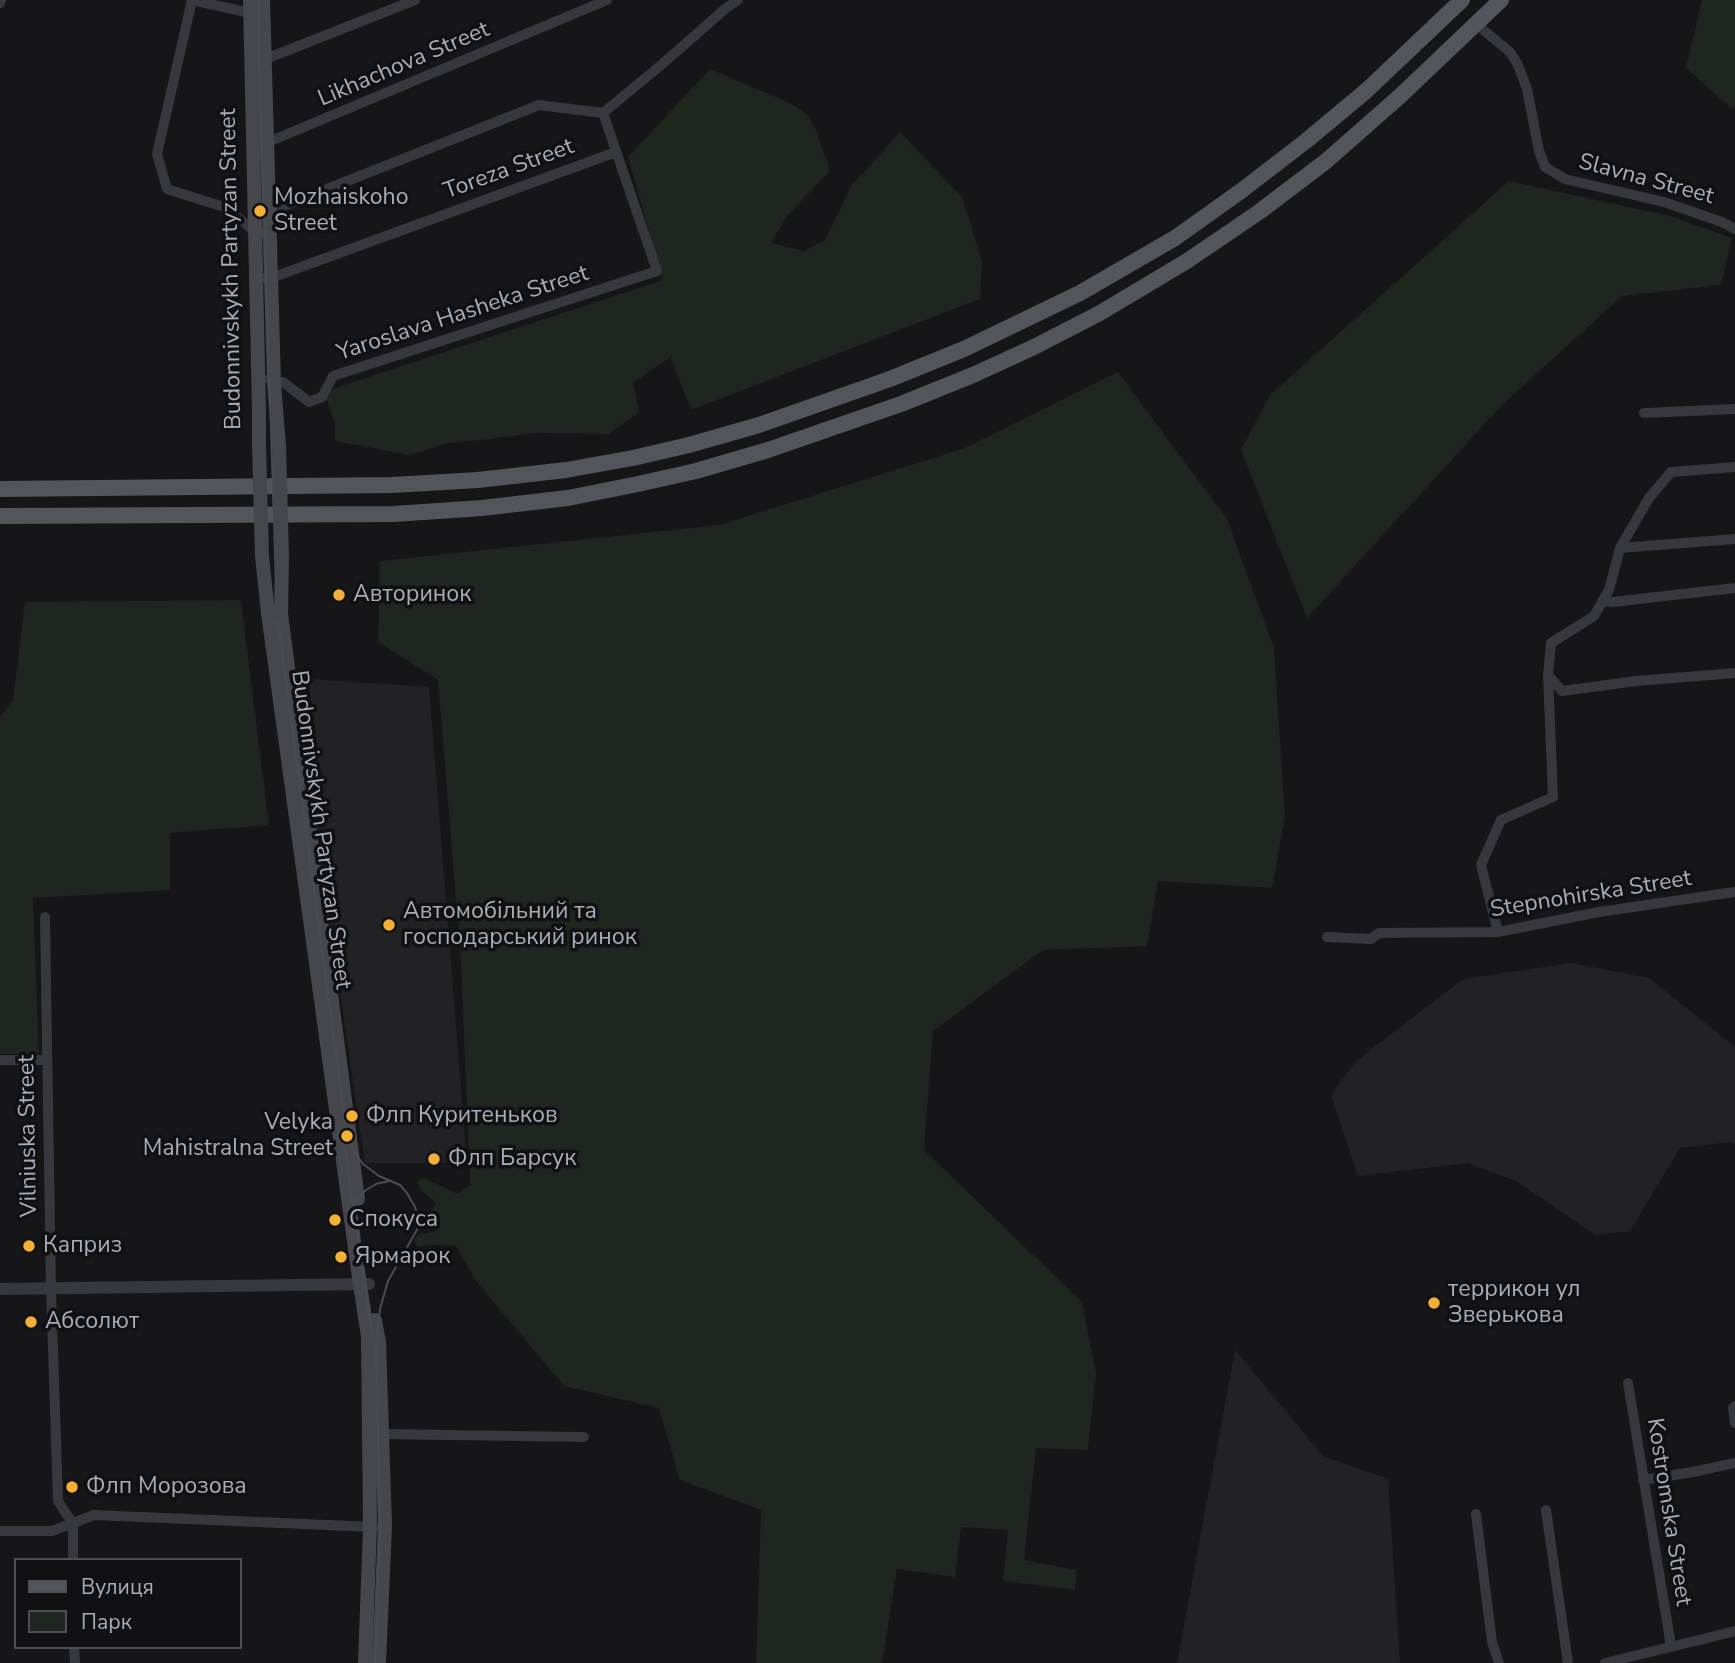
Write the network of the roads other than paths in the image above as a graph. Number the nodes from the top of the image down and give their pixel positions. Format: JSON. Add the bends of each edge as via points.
{"nodes":[{"id":1,"x":415,"y":0,"type":"edge"},
{"id":2,"x":607,"y":0,"type":"edge"},
{"id":3,"x":738,"y":0,"type":"edge"},
{"id":4,"x":1462,"y":0,"type":"edge"},
{"id":5,"x":1501,"y":0,"type":"edge"},
{"id":6,"x":257,"y":7,"type":"edge"},
{"id":7,"x":1475,"y":24,"type":"junction"},
{"id":8,"x":257,"y":59,"type":"junction"},
{"id":9,"x":603,"y":113,"type":"junction"},
{"id":10,"x":260,"y":143,"type":"junction"},
{"id":11,"x":616,"y":152,"type":"junction"},
{"id":12,"x":262,"y":211,"type":"junction"},
{"id":13,"x":1735,"y":229,"type":"edge"},
{"id":14,"x":263,"y":233,"type":"junction"},
{"id":15,"x":264,"y":278,"type":"junction"},
{"id":16,"x":259,"y":373,"type":"junction"},
{"id":17,"x":274,"y":382,"type":"junction"},
{"id":18,"x":1735,"y":409,"type":"edge"},
{"id":19,"x":1644,"y":413,"type":"dead end"},
{"id":20,"x":1735,"y":467,"type":"edge"},
{"id":21,"x":0,"y":489,"type":"edge"},
{"id":22,"x":66,"y":489,"type":"junction"},
{"id":23,"x":0,"y":516,"type":"edge"},
{"id":24,"x":67,"y":516,"type":"junction"},
{"id":25,"x":1735,"y":539,"type":"edge"},
{"id":26,"x":1620,"y":548,"type":"junction"},
{"id":27,"x":1735,"y":588,"type":"edge"},
{"id":28,"x":1602,"y":601,"type":"junction"},
{"id":29,"x":274,"y":614,"type":"junction"},
{"id":30,"x":1735,"y":673,"type":"edge"},
{"id":31,"x":1548,"y":674,"type":"junction"},
{"id":32,"x":1735,"y":892,"type":"edge"},
{"id":33,"x":45,"y":917,"type":"dead end"},
{"id":34,"x":1498,"y":932,"type":"junction"},
{"id":35,"x":1327,"y":937,"type":"dead end"},
{"id":36,"x":0,"y":1060,"type":"edge"},
{"id":37,"x":47,"y":1060,"type":"junction"},
{"id":38,"x":364,"y":1284,"type":"junction"},
{"id":39,"x":0,"y":1289,"type":"edge"},
{"id":40,"x":51,"y":1289,"type":"junction"},
{"id":41,"x":1628,"y":1383,"type":"dead end"},
{"id":42,"x":1735,"y":1406,"type":"edge"},
{"id":43,"x":1735,"y":1423,"type":"edge"},
{"id":44,"x":382,"y":1434,"type":"junction"},
{"id":45,"x":584,"y":1437,"type":"dead end"},
{"id":46,"x":1735,"y":1463,"type":"edge"},
{"id":47,"x":1643,"y":1480,"type":"junction"},
{"id":48,"x":1546,"y":1510,"type":"dead end"},
{"id":49,"x":1476,"y":1514,"type":"dead end"},
{"id":50,"x":73,"y":1524,"type":"junction"},
{"id":51,"x":385,"y":1526,"type":"junction"},
{"id":52,"x":370,"y":1527,"type":"junction"},
{"id":53,"x":0,"y":1531,"type":"edge"},
{"id":54,"x":73,"y":1558,"type":"edge"},
{"id":55,"x":1735,"y":1631,"type":"edge"},
{"id":56,"x":1671,"y":1647,"type":"junction"},
{"id":57,"x":365,"y":1663,"type":"edge"},
{"id":58,"x":379,"y":1663,"type":"edge"},
{"id":59,"x":1499,"y":1663,"type":"edge"},
{"id":60,"x":1568,"y":1663,"type":"edge"},
{"id":61,"x":1605,"y":1663,"type":"edge"}],
"edges":[{"from":1,"to":8,"type":"street"},
{"from":2,"to":10,"type":"street","name":"Likhachova Street"},
{"from":3,"to":9,"type":"street"},
{"from":4,"to":22,"type":"main road","via":[[1306,141],[1175,238],[1080,293],[964,349],[759,425],[633,458],[478,480]]},
{"from":5,"to":7,"type":"main road"},
{"from":6,"to":8,"type":"main road","name":"Budonnivskykh Partyzan Street"},
{"from":6,"to":14,"type":"street","via":[[191,0],[157,154],[167,189],[227,208]]},
{"from":7,"to":13,"type":"street","name":"Slavna Street","via":[[1510,52],[1518,65],[1545,167],[1565,179],[1664,202]]},
{"from":7,"to":24,"type":"main road","via":[[1325,162],[1187,261],[1034,347],[901,404],[696,471],[568,498],[394,514]]},
{"from":8,"to":10,"type":"main road","name":"Budonnivskykh Partyzan Street"},
{"from":9,"to":11,"type":"street"},
{"from":9,"to":12,"type":"street","via":[[539,105]]},
{"from":10,"to":12,"type":"main road","name":"Budonnivskykh Partyzan Street"},
{"from":11,"to":15,"type":"street","name":"Toreza Street"},
{"from":11,"to":17,"type":"street","name":"Yaroslava Hasheka Street","via":[[657,271],[333,376],[322,397],[309,402],[283,382]]},
{"from":12,"to":14,"type":"main road","name":"Budonnivskykh Partyzan Street"},
{"from":14,"to":15,"type":"main road","name":"Budonnivskykh Partyzan Street"},
{"from":15,"to":16,"type":"main road","name":"Budonnivskykh Partyzan Street"},
{"from":15,"to":17,"type":"main road","name":"Budonnivskykh Partyzan Street"},
{"from":16,"to":17,"type":"street","name":"Yaroslava Hasheka Street"},
{"from":16,"to":29,"type":"main road","name":"Budonnivskykh Partyzan Street","bridge":true,"via":[[262,556]]},
{"from":17,"to":29,"type":"main road","name":"Budonnivskykh Partyzan Street","bridge":true,"via":[[282,556]]},
{"from":18,"to":19,"type":"street"},
{"from":20,"to":26,"type":"street","via":[[1671,472],[1649,498]]},
{"from":21,"to":22,"type":"main road"},
{"from":22,"to":24,"type":"main road"},
{"from":23,"to":24,"type":"main road"},
{"from":25,"to":26,"type":"street"},
{"from":26,"to":28,"type":"street"},
{"from":27,"to":28,"type":"street"},
{"from":28,"to":31,"type":"street","via":[[1594,616],[1551,643]]},
{"from":29,"to":38,"type":"main road","name":"Budonnivskykh Partyzan Street"},
{"from":30,"to":31,"type":"street","via":[[1562,691]]},
{"from":31,"to":34,"type":"street","via":[[1553,797],[1501,820],[1482,865]]},
{"from":32,"to":34,"type":"street","name":"Stepnohirska Street"},
{"from":33,"to":37,"type":"street","name":"Vilniuska Street"},
{"from":34,"to":35,"type":"street","name":"Stepnohirska Street"},
{"from":36,"to":37,"type":"street"},
{"from":37,"to":40,"type":"street","name":"Vilniuska Street"},
{"from":38,"to":40,"type":"street"},
{"from":38,"to":44,"type":"main road","name":"Budonnivskykh Partyzan Street","via":[[379,1342]]},
{"from":38,"to":52,"type":"main road","name":"Budonnivskykh Partyzan Street"},
{"from":39,"to":40,"type":"street"},
{"from":40,"to":50,"type":"street","name":"Vilniuska Street","via":[[58,1501]]},
{"from":41,"to":47,"type":"street","name":"Kostromska Street"},
{"from":42,"to":43,"type":"street"},
{"from":44,"to":45,"type":"street"},
{"from":44,"to":51,"type":"main road","name":"Budonnivskykh Partyzan Street"},
{"from":46,"to":47,"type":"street"},
{"from":47,"to":56,"type":"street","name":"Kostromska Street"},
{"from":48,"to":60,"type":"street"},
{"from":49,"to":59,"type":"street","via":[[1492,1642]]},
{"from":50,"to":52,"type":"street","via":[[94,1515]]},
{"from":50,"to":53,"type":"street","via":[[52,1531]]},
{"from":50,"to":54,"type":"street","name":"Vilniuska Street"},
{"from":51,"to":52,"type":"street"},
{"from":51,"to":58,"type":"main road","name":"Budonnivskykh Partyzan Street"},
{"from":52,"to":57,"type":"main road","name":"Budonnivskykh Partyzan Street"},
{"from":55,"to":56,"type":"street"},
{"from":56,"to":61,"type":"street"}]}
